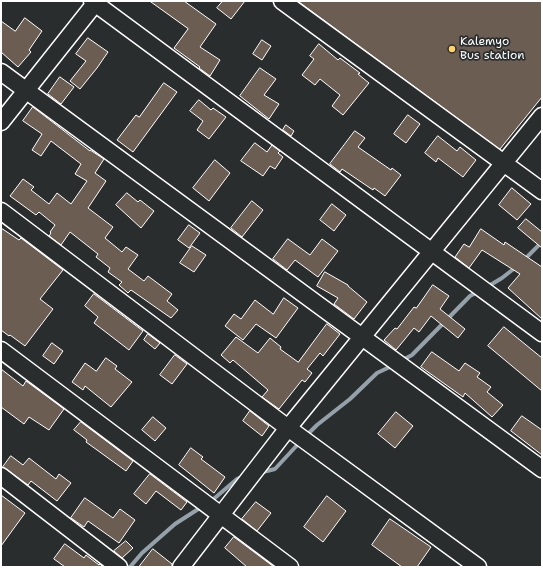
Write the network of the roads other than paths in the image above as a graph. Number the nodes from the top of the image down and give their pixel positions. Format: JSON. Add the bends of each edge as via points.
{"nodes":[{"id":1,"x":282,"y":1,"type":"edge"},
{"id":2,"x":95,"y":2,"type":"edge"},
{"id":3,"x":1,"y":72,"type":"edge"},
{"id":4,"x":26,"y":90,"type":"junction"},
{"id":5,"x":542,"y":116,"type":"edge"},
{"id":6,"x":1,"y":122,"type":"edge"},
{"id":7,"x":505,"y":163,"type":"junction"},
{"id":8,"x":542,"y":191,"type":"edge"},
{"id":9,"x":1,"y":211,"type":"edge"},
{"id":10,"x":433,"y":252,"type":"junction"},
{"id":11,"x":542,"y":333,"type":"edge"},
{"id":12,"x":362,"y":337,"type":"junction"},
{"id":13,"x":1,"y":350,"type":"edge"},
{"id":14,"x":291,"y":429,"type":"junction"},
{"id":15,"x":542,"y":469,"type":"edge"},
{"id":16,"x":1,"y":476,"type":"edge"},
{"id":17,"x":217,"y":512,"type":"junction"},
{"id":18,"x":119,"y":567,"type":"edge"},
{"id":19,"x":181,"y":567,"type":"edge"},
{"id":20,"x":290,"y":567,"type":"edge"},
{"id":21,"x":478,"y":567,"type":"edge"}],
"edges":[{"from":1,"to":7,"type":"street"},
{"from":2,"to":4,"type":"street"},
{"from":2,"to":10,"type":"street"},
{"from":3,"to":4,"type":"street"},
{"from":4,"to":6,"type":"street"},
{"from":4,"to":12,"type":"street"},
{"from":5,"to":7,"type":"street"},
{"from":7,"to":8,"type":"street"},
{"from":7,"to":10,"type":"street"},
{"from":9,"to":14,"type":"street"},
{"from":10,"to":11,"type":"street"},
{"from":10,"to":12,"type":"street"},
{"from":12,"to":14,"type":"street"},
{"from":12,"to":15,"type":"street"},
{"from":13,"to":17,"type":"street"},
{"from":14,"to":17,"type":"street","via":[[240,491]]},
{"from":14,"to":21,"type":"street"},
{"from":16,"to":18,"type":"street"},
{"from":17,"to":19,"type":"street"},
{"from":17,"to":20,"type":"street"}]}
